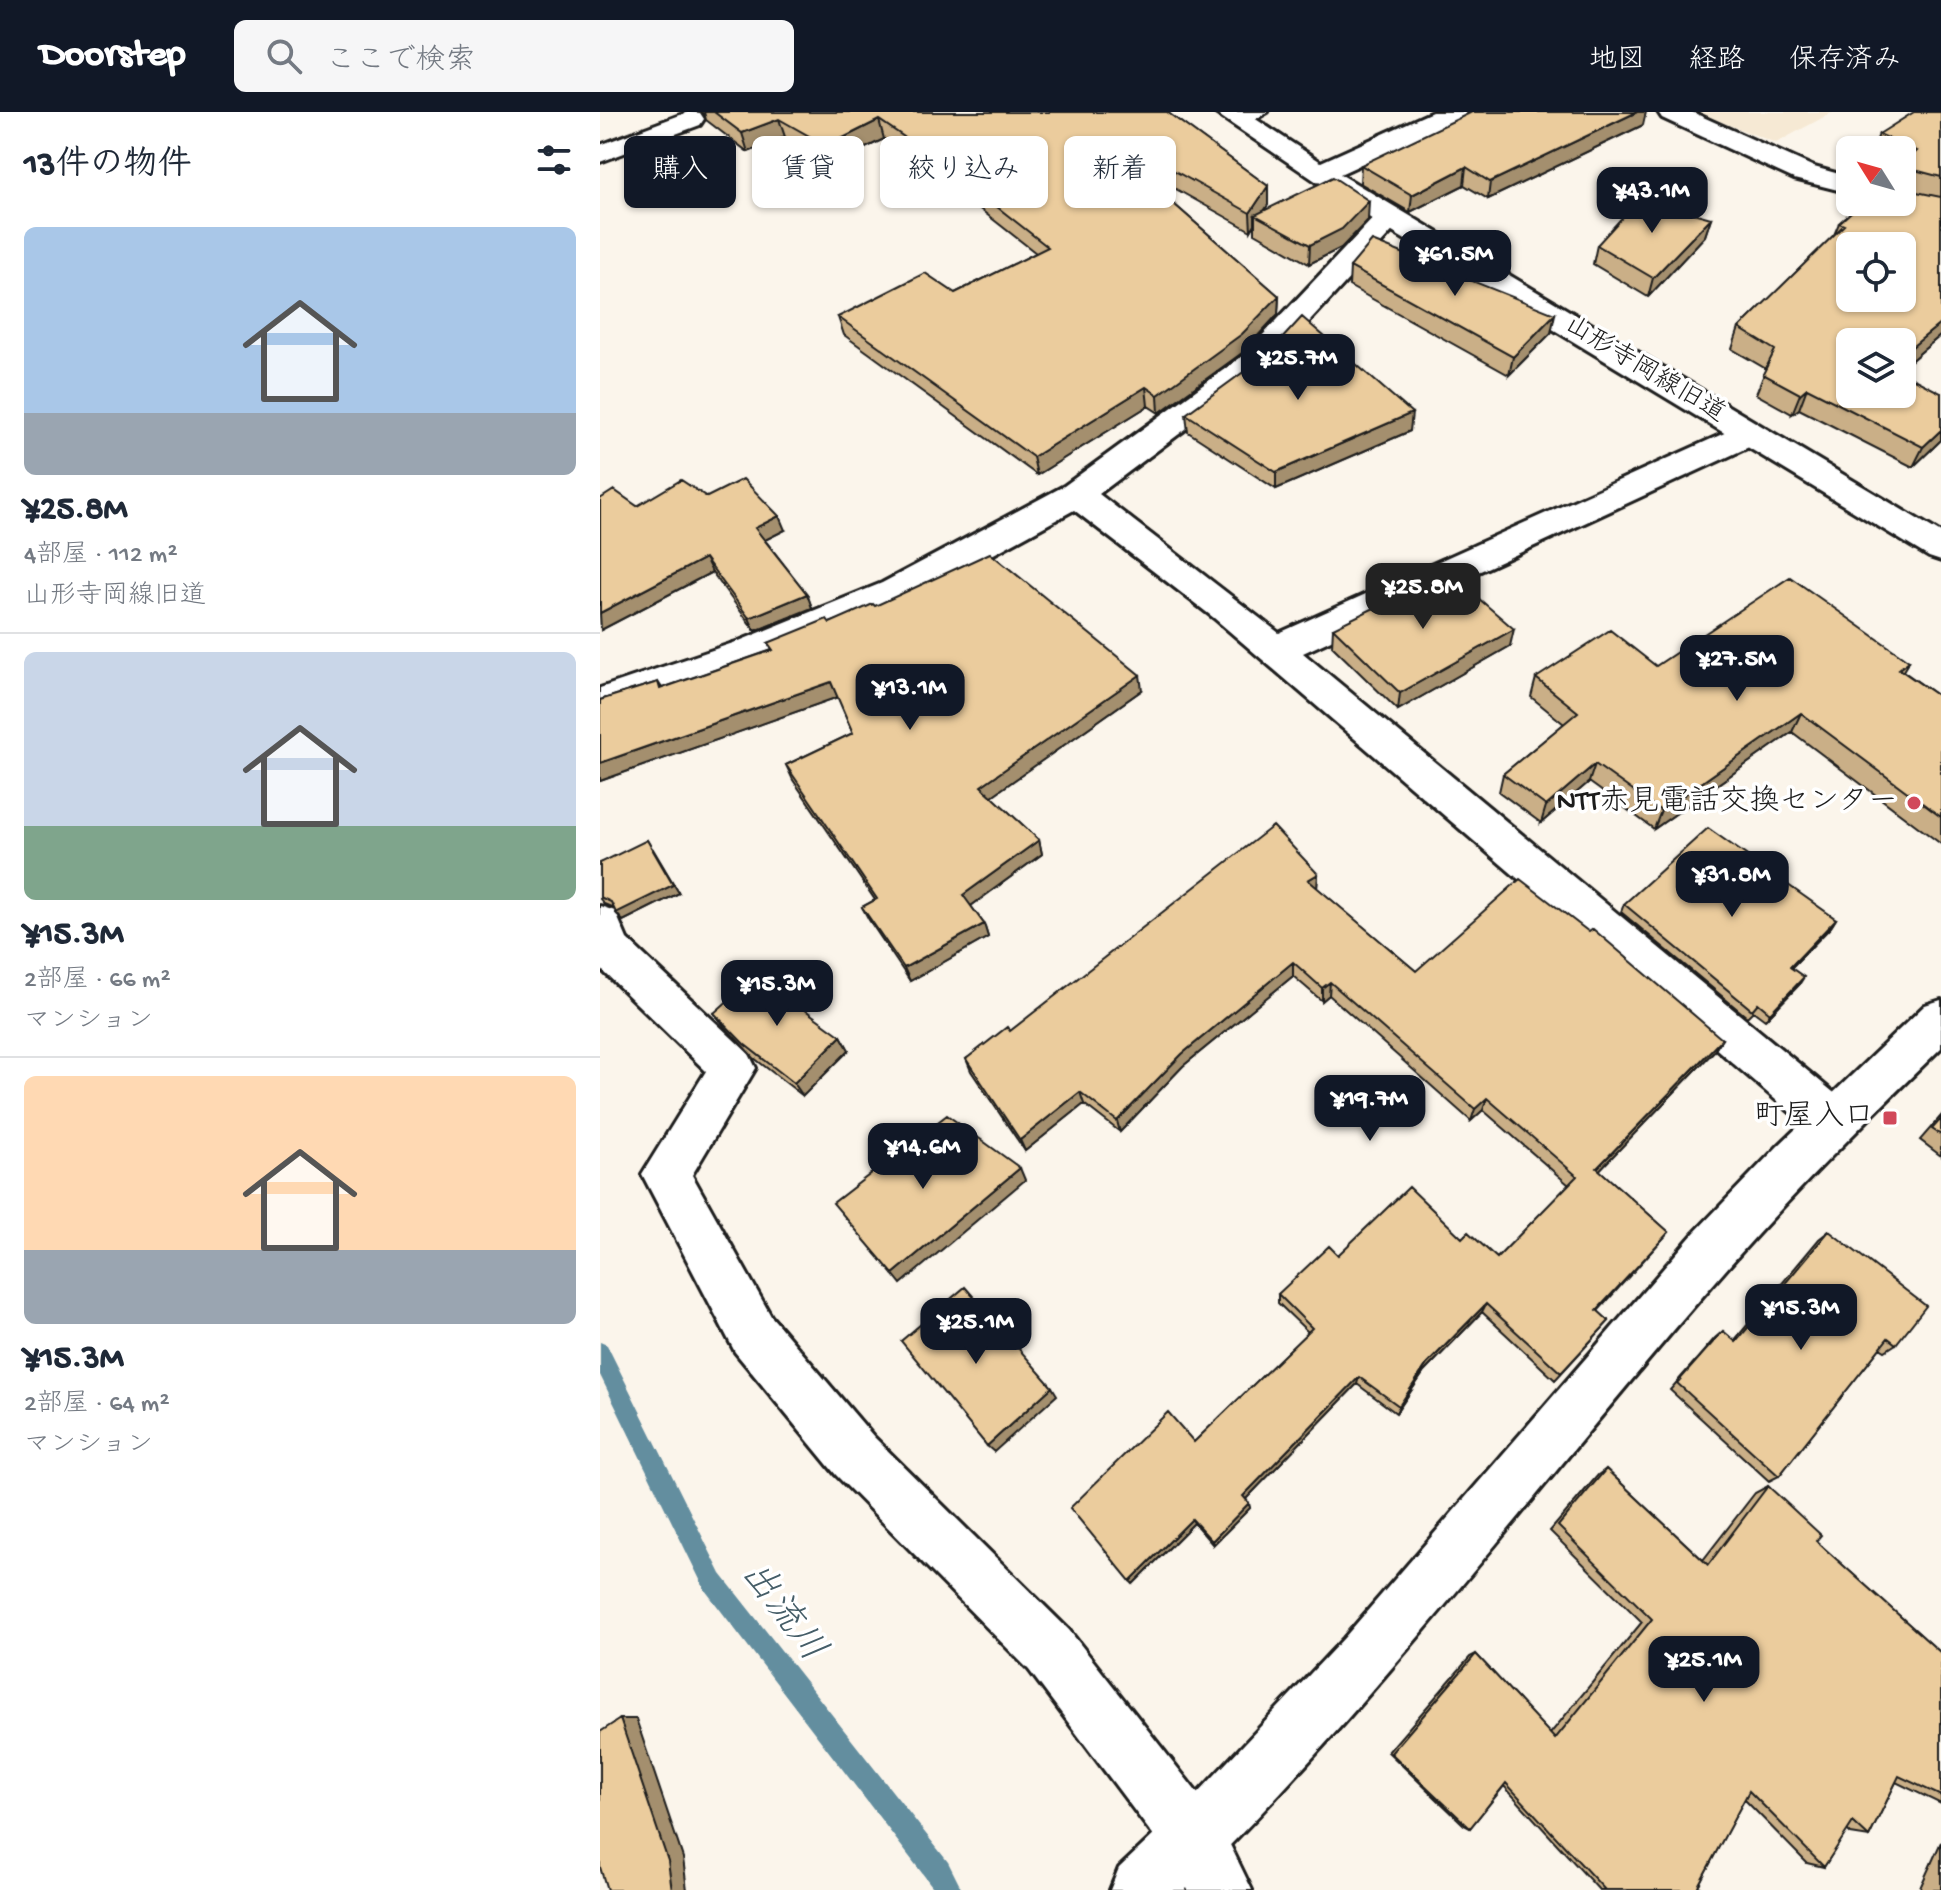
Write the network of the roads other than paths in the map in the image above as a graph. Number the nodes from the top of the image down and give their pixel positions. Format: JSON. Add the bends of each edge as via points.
{"nodes":[{"id":1,"x":1453,"y":112,"type":"edge"},
{"id":2,"x":1671,"y":112,"type":"edge"},
{"id":3,"x":1242,"y":115,"type":"edge"},
{"id":4,"x":691,"y":119,"type":"dead end"},
{"id":5,"x":600,"y":154,"type":"edge"},
{"id":6,"x":1319,"y":173,"type":"junction"},
{"id":7,"x":1836,"y":181,"type":"edge"},
{"id":8,"x":1389,"y":218,"type":"junction"},
{"id":9,"x":1750,"y":434,"type":"junction"},
{"id":10,"x":1076,"y":494,"type":"junction"},
{"id":11,"x":1941,"y":549,"type":"edge"},
{"id":12,"x":1275,"y":650,"type":"junction"},
{"id":13,"x":600,"y":703,"type":"edge"},
{"id":14,"x":600,"y":924,"type":"edge"},
{"id":15,"x":1941,"y":1019,"type":"edge"},
{"id":16,"x":1834,"y":1121,"type":"junction"},
{"id":17,"x":1208,"y":1865,"type":"edge"},
{"id":18,"x":1141,"y":1890,"type":"edge"}],
"edges":[{"from":1,"to":6,"type":"street"},
{"from":2,"to":7,"type":"street","via":[[1804,173]]},
{"from":3,"to":6,"type":"street","name":"山形寺岡線旧道"},
{"from":4,"to":5,"type":"street"},
{"from":6,"to":8,"type":"street","name":"山形寺岡線旧道"},
{"from":8,"to":9,"type":"street","name":"山形寺岡線旧道"},
{"from":8,"to":10,"type":"street","via":[[1255,362]]},
{"from":9,"to":11,"type":"street","name":"山形寺岡線旧道"},
{"from":9,"to":12,"type":"street"},
{"from":10,"to":12,"type":"street"},
{"from":10,"to":13,"type":"street","via":[[895,592]]},
{"from":12,"to":16,"type":"street"},
{"from":14,"to":17,"type":"street","via":[[610,950],[733,1068],[666,1174],[753,1334],[855,1456],[1049,1650]]},
{"from":15,"to":16,"type":"street"},
{"from":16,"to":17,"type":"street","via":[[1712,1249],[1309,1719]]},
{"from":17,"to":18,"type":"street"}]}
